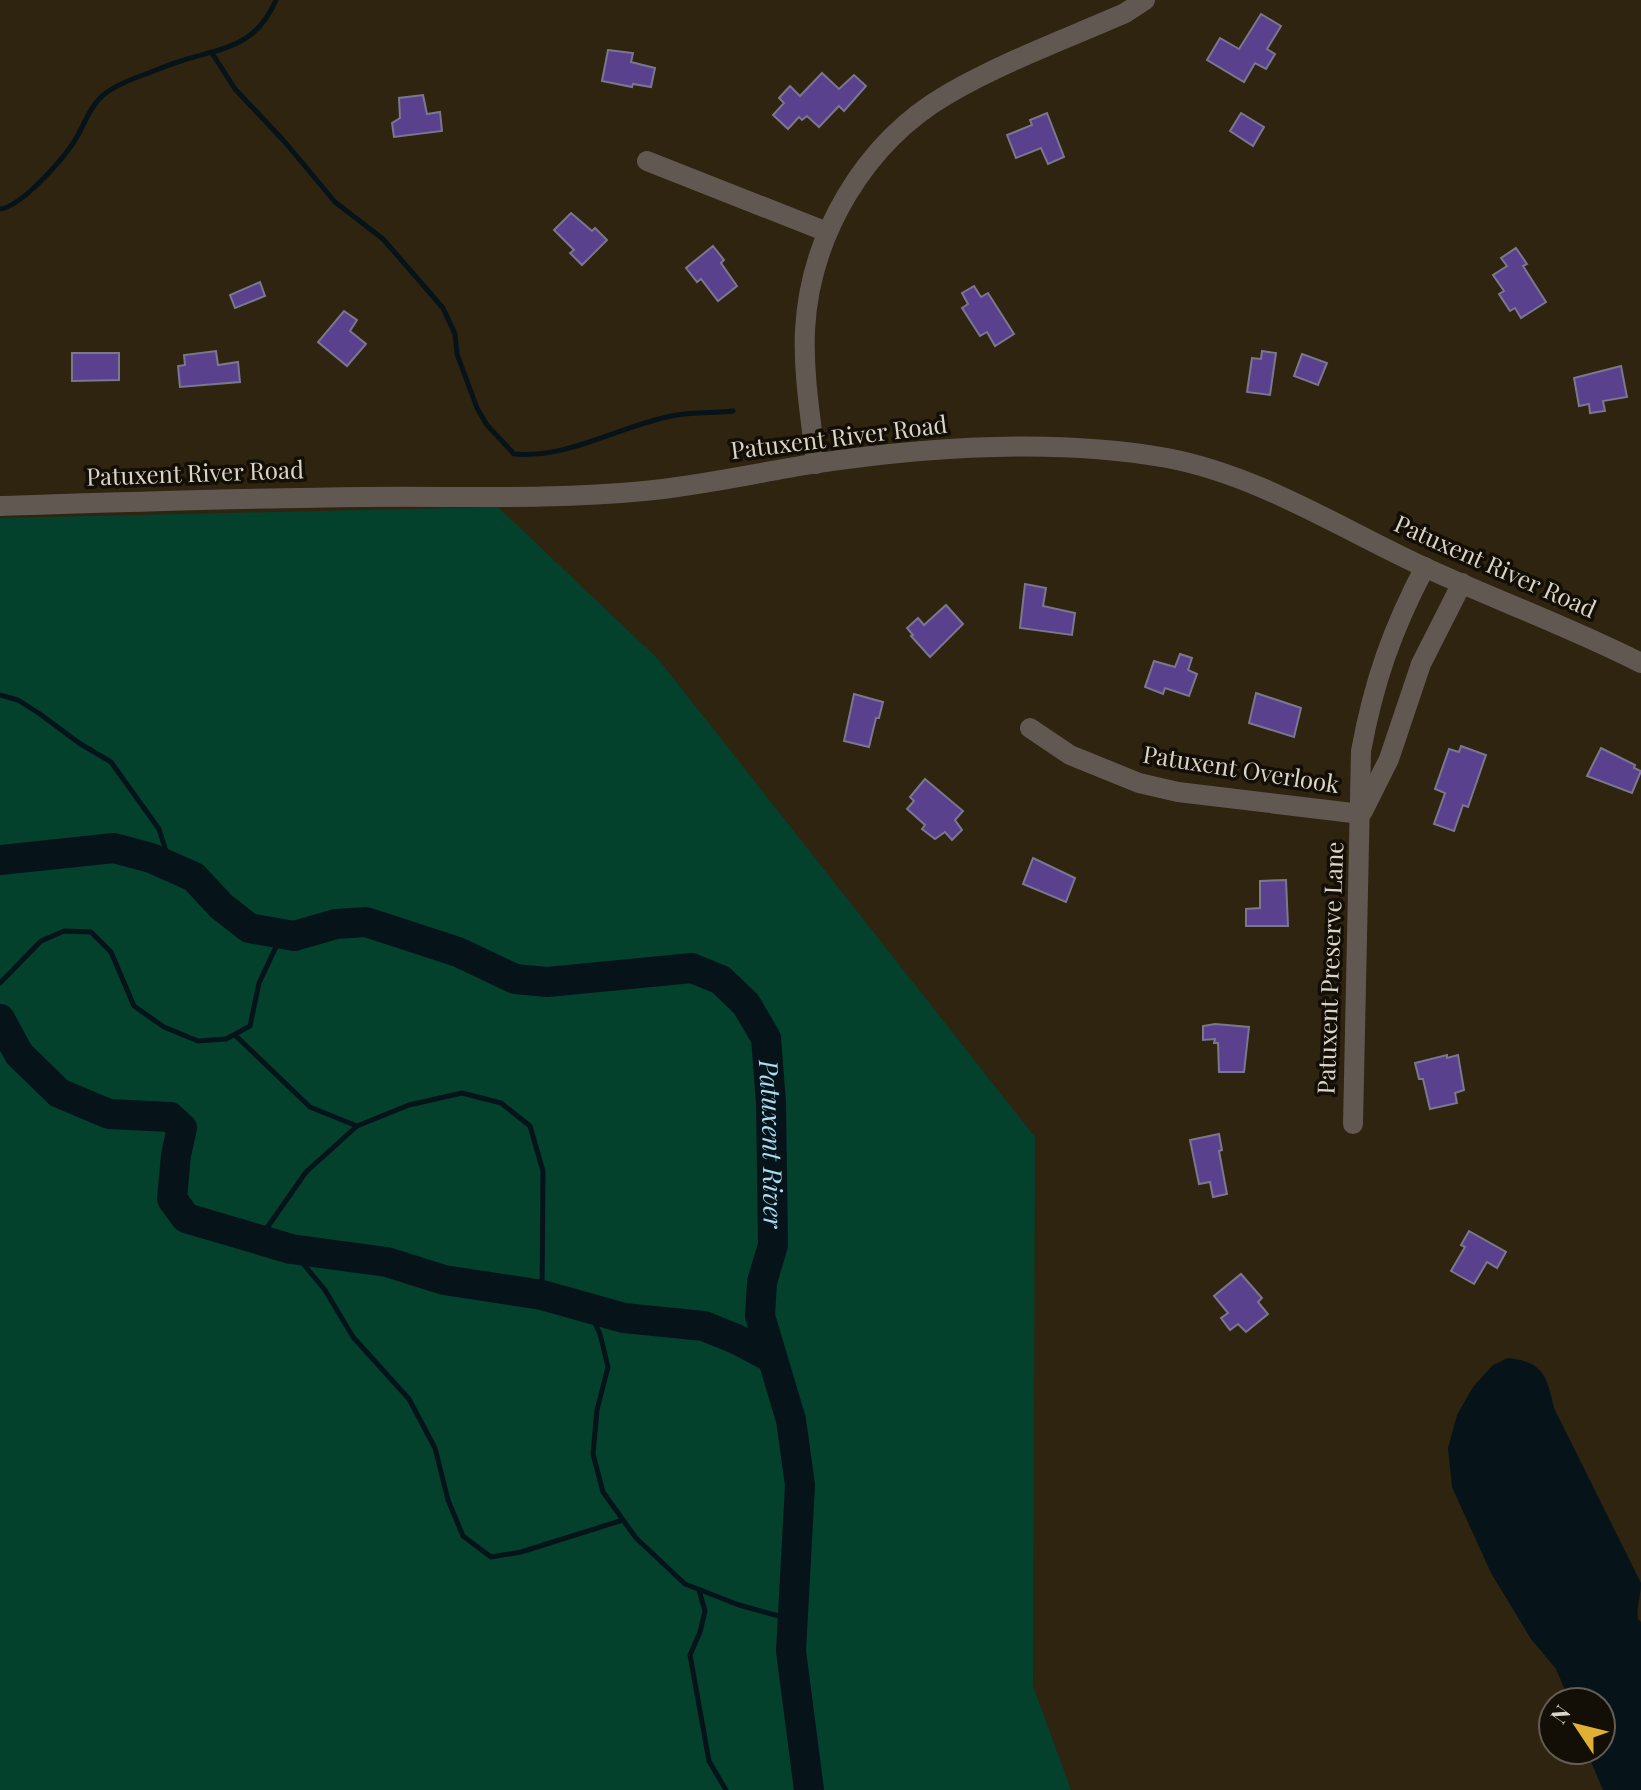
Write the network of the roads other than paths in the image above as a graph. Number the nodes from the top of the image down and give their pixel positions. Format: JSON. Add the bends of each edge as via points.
{"nodes":[{"id":1,"x":1145,"y":0,"type":"edge"},
{"id":2,"x":647,"y":161,"type":"dead end"},
{"id":3,"x":827,"y":232,"type":"junction"},
{"id":4,"x":816,"y":464,"type":"junction"},
{"id":5,"x":0,"y":506,"type":"edge"},
{"id":6,"x":1425,"y":567,"type":"junction"},
{"id":7,"x":1462,"y":583,"type":"junction"},
{"id":8,"x":1641,"y":663,"type":"edge"},
{"id":9,"x":1030,"y":728,"type":"dead end"},
{"id":10,"x":1361,"y":814,"type":"junction"},
{"id":11,"x":1353,"y":1124,"type":"dead end"}],
"edges":[{"from":1,"to":3,"type":"street","via":[[989,73],[915,116],[864,169]]},
{"from":2,"to":3,"type":"street"},
{"from":3,"to":4,"type":"street","via":[[805,327]]},
{"from":4,"to":5,"type":"street","name":"Patuxent River Road","via":[[647,491],[580,495]]},
{"from":4,"to":6,"type":"street","name":"Patuxent River Road","via":[[937,450],[1029,447],[1166,458],[1259,487]]},
{"from":6,"to":7,"type":"street","name":"Patuxent River Road"},
{"from":6,"to":10,"type":"street","name":"Patuxent Preserve Lane","via":[[1383,658],[1370,702],[1361,751]]},
{"from":7,"to":8,"type":"street","name":"Patuxent River Road"},
{"from":7,"to":10,"type":"street","name":"Patuxent Preserve Lane","via":[[1421,664],[1389,759]]},
{"from":9,"to":10,"type":"street","name":"Patuxent Overlook","via":[[1070,755],[1139,783]]},
{"from":10,"to":11,"type":"street","name":"Patuxent Preserve Lane"}]}
